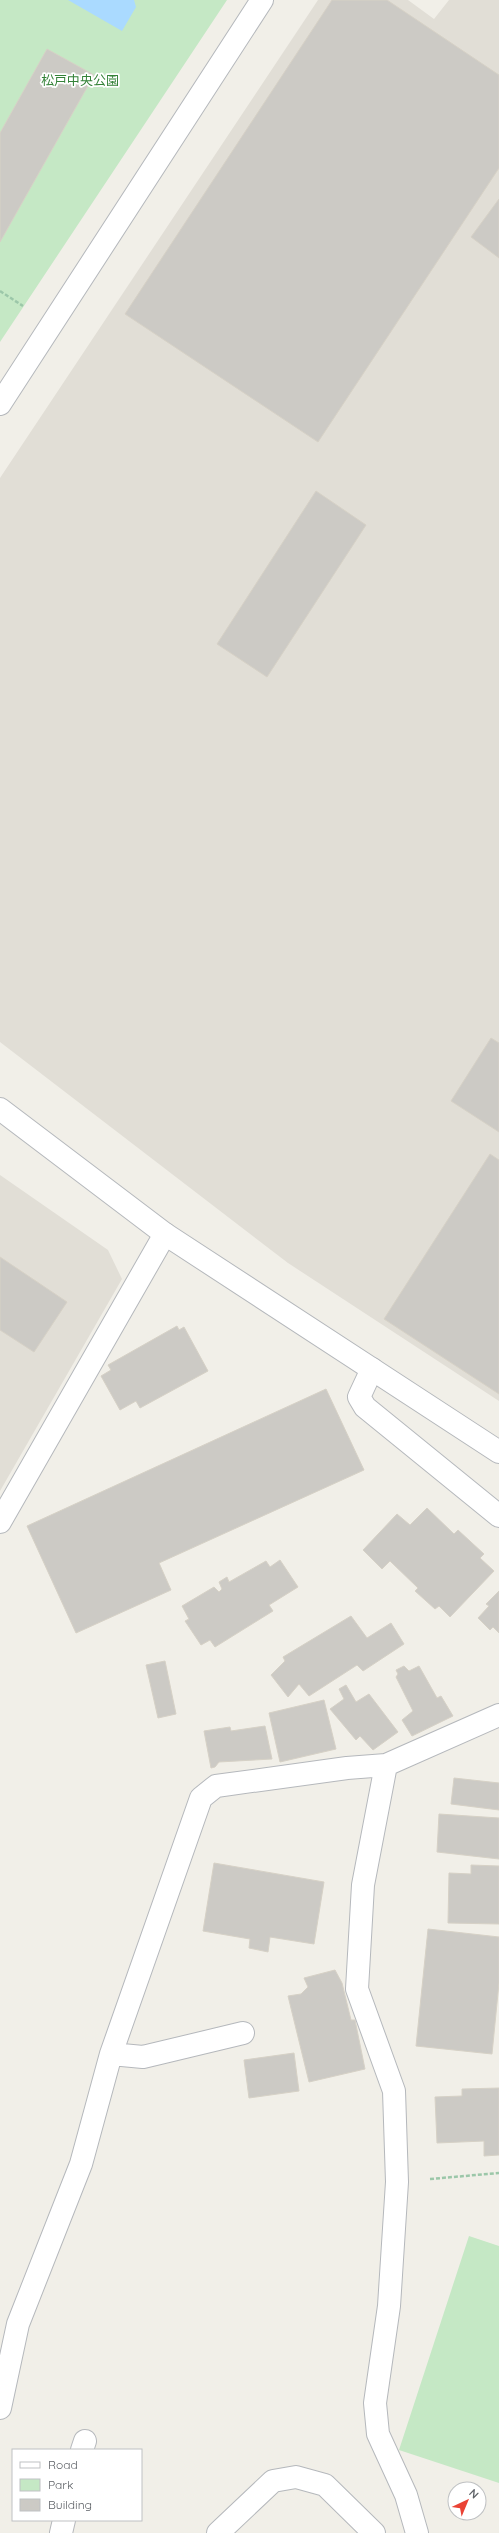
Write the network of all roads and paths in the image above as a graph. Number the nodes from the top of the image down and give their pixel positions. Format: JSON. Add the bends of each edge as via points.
{"nodes":[{"id":1,"x":262,"y":0,"type":"edge"},
{"id":2,"x":0,"y":404,"type":"edge"},
{"id":3,"x":0,"y":1109,"type":"edge"},
{"id":4,"x":165,"y":1234,"type":"junction"},
{"id":5,"x":372,"y":1369,"type":"junction"},
{"id":6,"x":499,"y":1452,"type":"edge"},
{"id":7,"x":499,"y":1516,"type":"edge"},
{"id":8,"x":0,"y":1522,"type":"edge"},
{"id":9,"x":499,"y":1715,"type":"edge"},
{"id":10,"x":386,"y":1765,"type":"junction"},
{"id":11,"x":243,"y":2032,"type":"dead end"},
{"id":12,"x":110,"y":2054,"type":"junction"},
{"id":13,"x":499,"y":2173,"type":"edge"},
{"id":14,"x":397,"y":2182,"type":"junction"},
{"id":15,"x":0,"y":2408,"type":"edge"},
{"id":16,"x":64,"y":2521,"type":"edge"},
{"id":17,"x":61,"y":2533,"type":"edge"},
{"id":18,"x":218,"y":2533,"type":"edge"},
{"id":19,"x":374,"y":2533,"type":"edge"},
{"id":20,"x":417,"y":2533,"type":"edge"}],
"edges":[{"from":1,"to":2,"type":"street"},
{"from":3,"to":4,"type":"street"},
{"from":4,"to":5,"type":"street"},
{"from":4,"to":8,"type":"street"},
{"from":5,"to":6,"type":"street"},
{"from":5,"to":7,"type":"street","via":[[359,1397],[365,1407]]},
{"from":9,"to":10,"type":"street"},
{"from":10,"to":12,"type":"street","via":[[216,1786],[201,1798]]},
{"from":10,"to":14,"type":"street","via":[[363,1885],[357,1988],[394,2091]]},
{"from":11,"to":12,"type":"street","via":[[143,2057]]},
{"from":12,"to":15,"type":"street","via":[[81,2164],[18,2324]]},
{"from":13,"to":14,"type":"path"},
{"from":14,"to":20,"type":"street","via":[[389,2306],[375,2403],[378,2434],[406,2495]]},
{"from":16,"to":17,"type":"street"},
{"from":18,"to":19,"type":"street","via":[[273,2480],[296,2477],[325,2485]]}]}
